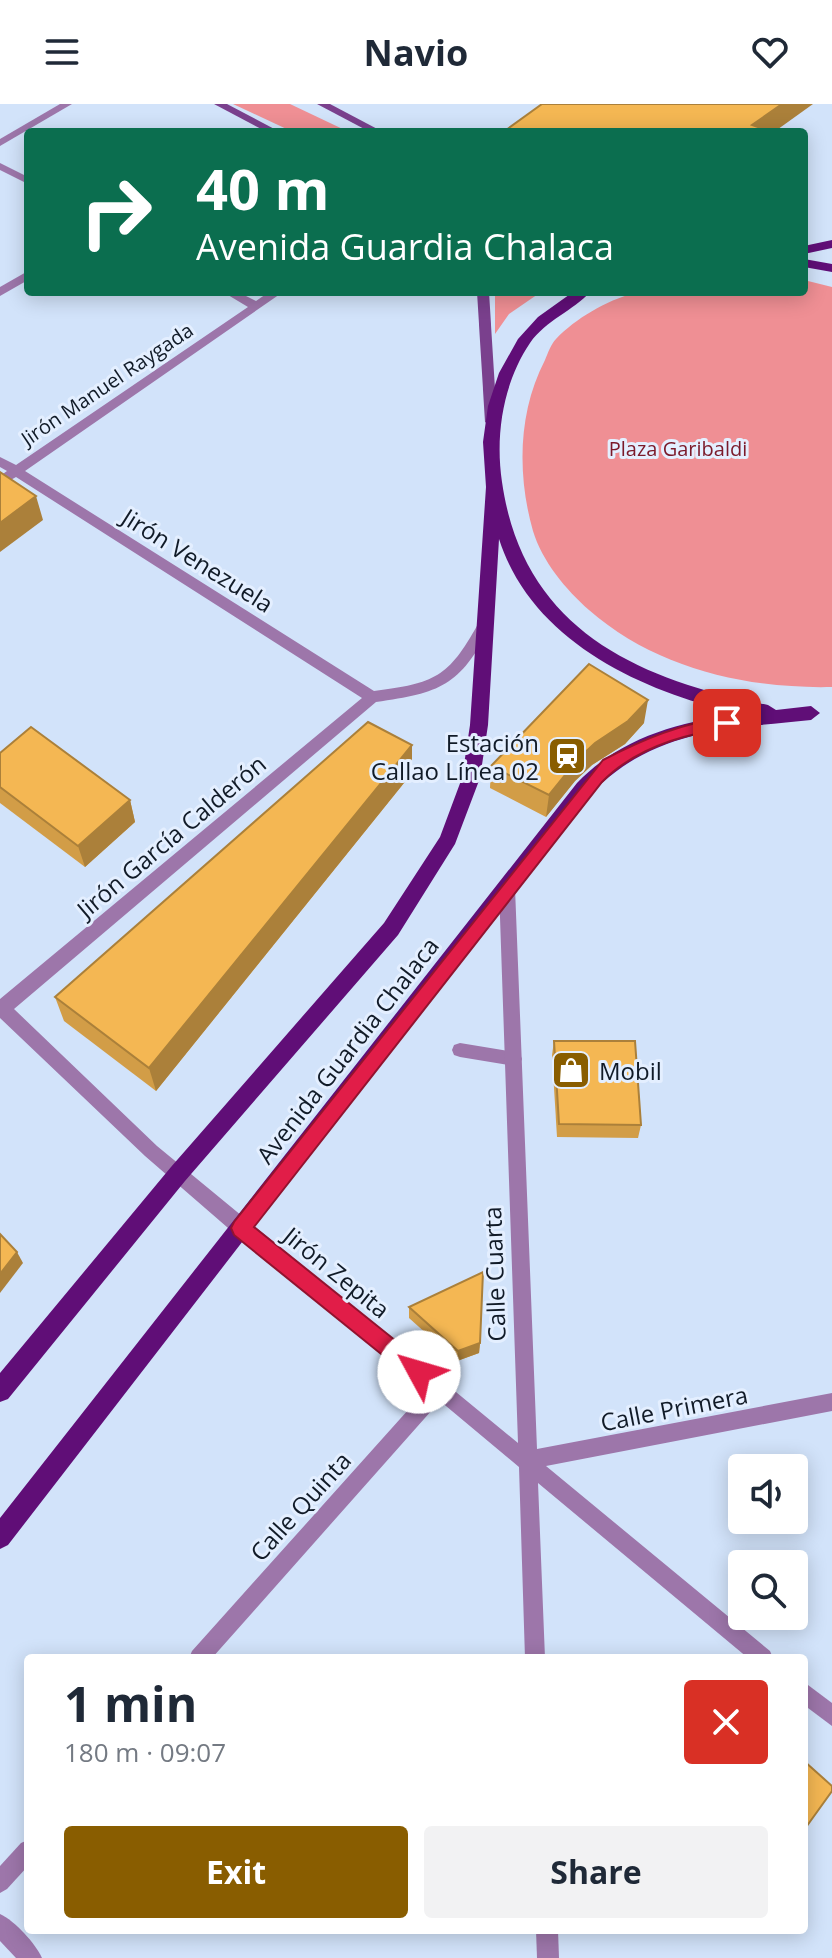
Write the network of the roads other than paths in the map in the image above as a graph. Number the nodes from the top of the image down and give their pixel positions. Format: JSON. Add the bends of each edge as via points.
{"nodes":[{"id":1,"x":67,"y":104,"type":"edge"},
{"id":2,"x":219,"y":104,"type":"edge"},
{"id":3,"x":322,"y":104,"type":"edge"},
{"id":4,"x":26,"y":128,"type":"edge"},
{"id":5,"x":264,"y":128,"type":"edge"},
{"id":6,"x":370,"y":128,"type":"edge"},
{"id":7,"x":24,"y":129,"type":"edge"},
{"id":8,"x":0,"y":143,"type":"edge"},
{"id":9,"x":0,"y":166,"type":"edge"},
{"id":10,"x":24,"y":179,"type":"edge"},
{"id":11,"x":832,"y":244,"type":"edge"},
{"id":12,"x":808,"y":249,"type":"edge"},
{"id":13,"x":808,"y":264,"type":"edge"},
{"id":14,"x":832,"y":268,"type":"edge"},
{"id":15,"x":24,"y":277,"type":"edge"},
{"id":16,"x":0,"y":292,"type":"edge"},
{"id":17,"x":237,"y":296,"type":"edge"},
{"id":18,"x":271,"y":296,"type":"edge"},
{"id":19,"x":483,"y":296,"type":"edge"},
{"id":20,"x":577,"y":296,"type":"edge"},
{"id":21,"x":256,"y":306,"type":"junction"},
{"id":22,"x":492,"y":438,"type":"junction"},
{"id":23,"x":0,"y":461,"type":"edge"},
{"id":24,"x":16,"y":471,"type":"junction"},
{"id":25,"x":0,"y":482,"type":"edge"},
{"id":26,"x":494,"y":482,"type":"junction"},
{"id":27,"x":487,"y":619,"type":"junction"},
{"id":28,"x":372,"y":697,"type":"junction"},
{"id":29,"x":832,"y":710,"type":"edge"},
{"id":30,"x":811,"y":713,"type":"junction"},
{"id":31,"x":507,"y":888,"type":"junction"},
{"id":32,"x":1,"y":1009,"type":"edge"},
{"id":33,"x":460,"y":1050,"type":"dead end"},
{"id":34,"x":514,"y":1059,"type":"junction"},
{"id":35,"x":178,"y":1174,"type":"junction"},
{"id":36,"x":241,"y":1228,"type":"junction"},
{"id":37,"x":439,"y":1389,"type":"junction"},
{"id":38,"x":0,"y":1391,"type":"edge"},
{"id":39,"x":832,"y":1402,"type":"edge"},
{"id":40,"x":526,"y":1460,"type":"junction"},
{"id":41,"x":0,"y":1537,"type":"edge"},
{"id":42,"x":203,"y":1654,"type":"edge"},
{"id":43,"x":535,"y":1654,"type":"edge"},
{"id":44,"x":758,"y":1654,"type":"edge"},
{"id":45,"x":808,"y":1695,"type":"edge"},
{"id":46,"x":832,"y":1716,"type":"edge"},
{"id":47,"x":24,"y":1855,"type":"edge"},
{"id":48,"x":0,"y":1882,"type":"edge"},
{"id":49,"x":0,"y":1925,"type":"edge"},
{"id":50,"x":547,"y":1934,"type":"edge"},
{"id":51,"x":31,"y":1958,"type":"edge"},
{"id":52,"x":548,"y":1958,"type":"edge"}],
"edges":[{"from":1,"to":4,"type":"street"},
{"from":2,"to":5,"type":"main road"},
{"from":3,"to":6,"type":"main road"},
{"from":7,"to":8,"type":"street"},
{"from":9,"to":10,"type":"street"},
{"from":11,"to":12,"type":"main road"},
{"from":13,"to":14,"type":"main road"},
{"from":15,"to":16,"type":"street"},
{"from":17,"to":21,"type":"street"},
{"from":18,"to":21,"type":"street","name":"Jirón Manuel Raygada"},
{"from":19,"to":22,"type":"main road"},
{"from":20,"to":22,"type":"main road","via":[[524,341],[497,404]]},
{"from":21,"to":24,"type":"street","name":"Jirón Manuel Raygada"},
{"from":22,"to":26,"type":"main road"},
{"from":23,"to":24,"type":"street","name":"Jirón Venezuela"},
{"from":24,"to":25,"type":"street","name":"Jirón Manuel Raygada"},
{"from":24,"to":28,"type":"street","name":"Jirón Venezuela"},
{"from":26,"to":27,"type":"main road","name":"Avenida Guardia Chalaca"},
{"from":26,"to":30,"type":"main road","via":[[512,555],[540,599],[574,632],[673,688],[771,713]]},
{"from":27,"to":28,"type":"street","via":[[469,659],[452,676],[410,692]]},
{"from":27,"to":35,"type":"main road","name":"Avenida Guardia Chalaca","via":[[471,778],[448,839],[391,929]]},
{"from":28,"to":32,"type":"street","name":"Jirón García Calderón"},
{"from":29,"to":30,"type":"main road"},
{"from":30,"to":31,"type":"main road","name":"Avenida Guardia Chalaca","via":[[696,727],[609,764]]},
{"from":31,"to":34,"type":"street","name":"Calle Cuarta"},
{"from":31,"to":36,"type":"main road","name":"Avenida Guardia Chalaca"},
{"from":32,"to":35,"type":"street","name":"Jirón Zepita"},
{"from":33,"to":34,"type":"street"},
{"from":34,"to":40,"type":"street","name":"Calle Cuarta"},
{"from":35,"to":36,"type":"street","name":"Jirón Zepita"},
{"from":35,"to":38,"type":"main road","name":"Avenida Guardia Chalaca"},
{"from":36,"to":37,"type":"street","name":"Jirón Zepita"},
{"from":36,"to":41,"type":"main road","name":"Avenida Guardia Chalaca"},
{"from":37,"to":40,"type":"street","name":"Jirón Zepita"},
{"from":37,"to":42,"type":"street","name":"Calle Quinta"},
{"from":39,"to":40,"type":"street","name":"Calle Primera"},
{"from":40,"to":43,"type":"street","name":"Calle Cuarta"},
{"from":40,"to":44,"type":"street","name":"Jirón Zepita"},
{"from":45,"to":46,"type":"street"},
{"from":47,"to":48,"type":"street"},
{"from":49,"to":51,"type":"street"},
{"from":50,"to":52,"type":"street"}]}
